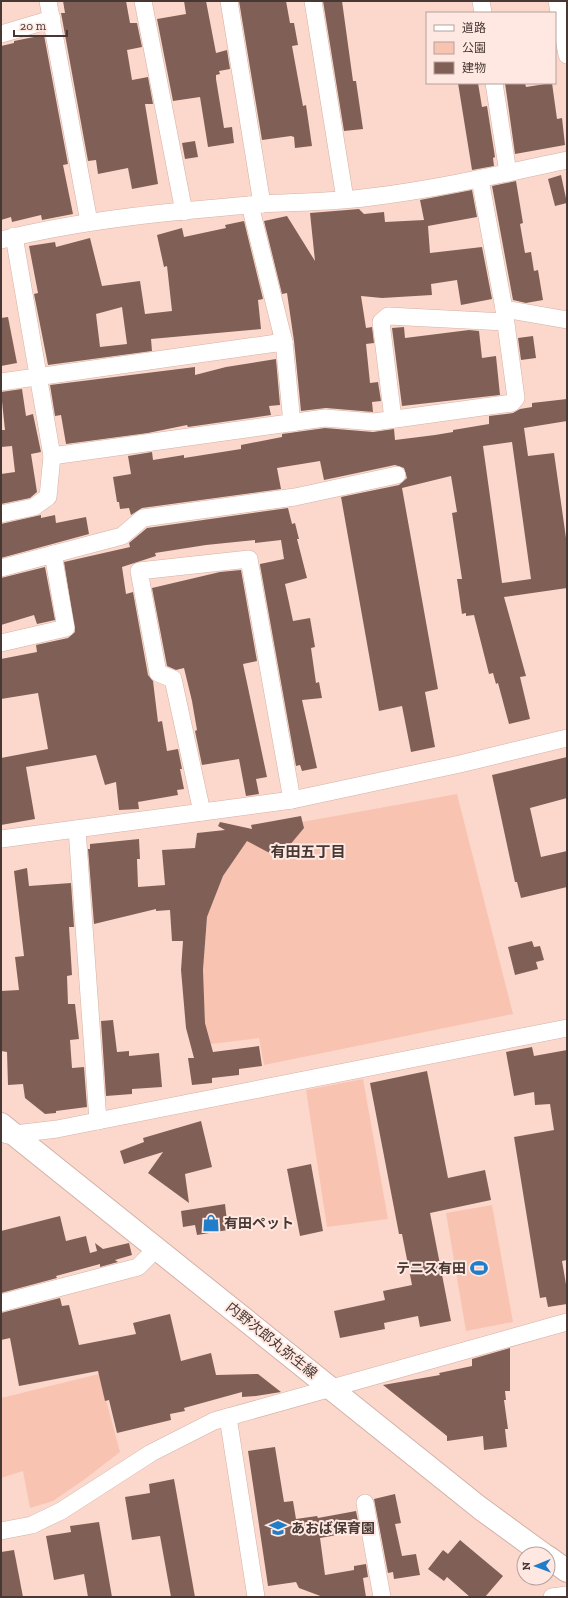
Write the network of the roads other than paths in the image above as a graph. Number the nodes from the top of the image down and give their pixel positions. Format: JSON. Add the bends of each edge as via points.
{"nodes":[{"id":1,"x":48,"y":1,"type":"edge"},
{"id":2,"x":143,"y":1,"type":"edge"},
{"id":3,"x":229,"y":1,"type":"edge"},
{"id":4,"x":313,"y":1,"type":"edge"},
{"id":5,"x":481,"y":1,"type":"edge"},
{"id":6,"x":557,"y":1,"type":"edge"},
{"id":7,"x":483,"y":12,"type":"edge"},
{"id":8,"x":52,"y":19,"type":"junction"},
{"id":9,"x":1,"y":34,"type":"edge"},
{"id":10,"x":567,"y":55,"type":"edge"},
{"id":11,"x":494,"y":84,"type":"edge"},
{"id":12,"x":567,"y":160,"type":"edge"},
{"id":13,"x":508,"y":173,"type":"junction"},
{"id":14,"x":480,"y":179,"type":"junction"},
{"id":15,"x":345,"y":199,"type":"junction"},
{"id":16,"x":256,"y":205,"type":"junction"},
{"id":17,"x":184,"y":212,"type":"junction"},
{"id":18,"x":89,"y":222,"type":"junction"},
{"id":19,"x":8,"y":238,"type":"edge"},
{"id":20,"x":504,"y":315,"type":"junction"},
{"id":21,"x":567,"y":320,"type":"edge"},
{"id":22,"x":284,"y":342,"type":"junction"},
{"id":23,"x":40,"y":376,"type":"junction"},
{"id":24,"x":1,"y":382,"type":"edge"},
{"id":25,"x":393,"y":419,"type":"junction"},
{"id":26,"x":292,"y":423,"type":"junction"},
{"id":27,"x":52,"y":456,"type":"junction"},
{"id":28,"x":397,"y":475,"type":"dead end"},
{"id":29,"x":1,"y":514,"type":"edge"},
{"id":30,"x":53,"y":554,"type":"junction"},
{"id":31,"x":1,"y":568,"type":"edge"},
{"id":32,"x":1,"y":643,"type":"edge"},
{"id":33,"x":567,"y":738,"type":"edge"},
{"id":34,"x":292,"y":800,"type":"junction"},
{"id":35,"x":202,"y":812,"type":"junction"},
{"id":36,"x":77,"y":829,"type":"junction"},
{"id":37,"x":1,"y":839,"type":"edge"},
{"id":38,"x":567,"y":1028,"type":"edge"},
{"id":39,"x":98,"y":1121,"type":"junction"},
{"id":40,"x":5,"y":1131,"type":"edge"},
{"id":41,"x":157,"y":1248,"type":"junction"},
{"id":42,"x":1,"y":1303,"type":"edge"},
{"id":43,"x":567,"y":1322,"type":"edge"},
{"id":44,"x":333,"y":1389,"type":"junction"},
{"id":45,"x":228,"y":1417,"type":"junction"},
{"id":46,"x":365,"y":1503,"type":"dead end"},
{"id":47,"x":1,"y":1531,"type":"edge"},
{"id":48,"x":532,"y":1546,"type":"edge"},
{"id":49,"x":556,"y":1563,"type":"edge"},
{"id":50,"x":567,"y":1571,"type":"edge"},
{"id":51,"x":567,"y":1595,"type":"edge"},
{"id":52,"x":256,"y":1597,"type":"edge"},
{"id":53,"x":382,"y":1597,"type":"edge"},
{"id":54,"x":552,"y":1597,"type":"edge"}],
"edges":[{"from":1,"to":8,"type":"street"},
{"from":2,"to":17,"type":"street"},
{"from":3,"to":16,"type":"street"},
{"from":4,"to":15,"type":"street"},
{"from":5,"to":7,"type":"street"},
{"from":6,"to":10,"type":"street"},
{"from":8,"to":9,"type":"street"},
{"from":8,"to":18,"type":"street"},
{"from":11,"to":13,"type":"street"},
{"from":12,"to":13,"type":"street"},
{"from":13,"to":14,"type":"street"},
{"from":14,"to":15,"type":"street"},
{"from":14,"to":20,"type":"street"},
{"from":15,"to":16,"type":"street"},
{"from":16,"to":17,"type":"street"},
{"from":16,"to":22,"type":"street"},
{"from":17,"to":18,"type":"street"},
{"from":18,"to":19,"type":"street"},
{"from":19,"to":23,"type":"street"},
{"from":20,"to":21,"type":"street"},
{"from":20,"to":25,"type":"street","via":[[516,398],[512,403]]},
{"from":20,"to":25,"type":"street","via":[[388,316],[381,322]]},
{"from":22,"to":23,"type":"street"},
{"from":22,"to":26,"type":"street"},
{"from":23,"to":24,"type":"street"},
{"from":23,"to":27,"type":"street"},
{"from":25,"to":26,"type":"street","via":[[374,422],[325,418]]},
{"from":26,"to":27,"type":"street"},
{"from":27,"to":29,"type":"street","via":[[48,497],[34,507]]},
{"from":28,"to":30,"type":"street","via":[[295,497],[143,518],[122,536]]},
{"from":30,"to":31,"type":"street"},
{"from":30,"to":32,"type":"street","via":[[66,628]]},
{"from":33,"to":34,"type":"street"},
{"from":34,"to":35,"type":"street"},
{"from":34,"to":35,"type":"street","via":[[249,559],[139,570],[158,673],[173,679]]},
{"from":35,"to":36,"type":"street"},
{"from":36,"to":37,"type":"street"},
{"from":36,"to":39,"type":"street"},
{"from":38,"to":39,"type":"street"},
{"from":39,"to":40,"type":"street","via":[[57,1129]]},
{"from":40,"to":41,"type":"main road","name":"内野次郎丸弥生線"},
{"from":41,"to":42,"type":"street","via":[[138,1267]]},
{"from":41,"to":44,"type":"main road","name":"内野次郎丸弥生線"},
{"from":43,"to":44,"type":"street"},
{"from":44,"to":45,"type":"street"},
{"from":44,"to":48,"type":"main road","name":"内野次郎丸弥生線","via":[[480,1508]]},
{"from":45,"to":47,"type":"street","via":[[214,1421],[151,1453],[61,1511],[32,1525]]},
{"from":45,"to":52,"type":"street"},
{"from":46,"to":53,"type":"street"},
{"from":49,"to":50,"type":"main road"},
{"from":51,"to":54,"type":"street"}]}
